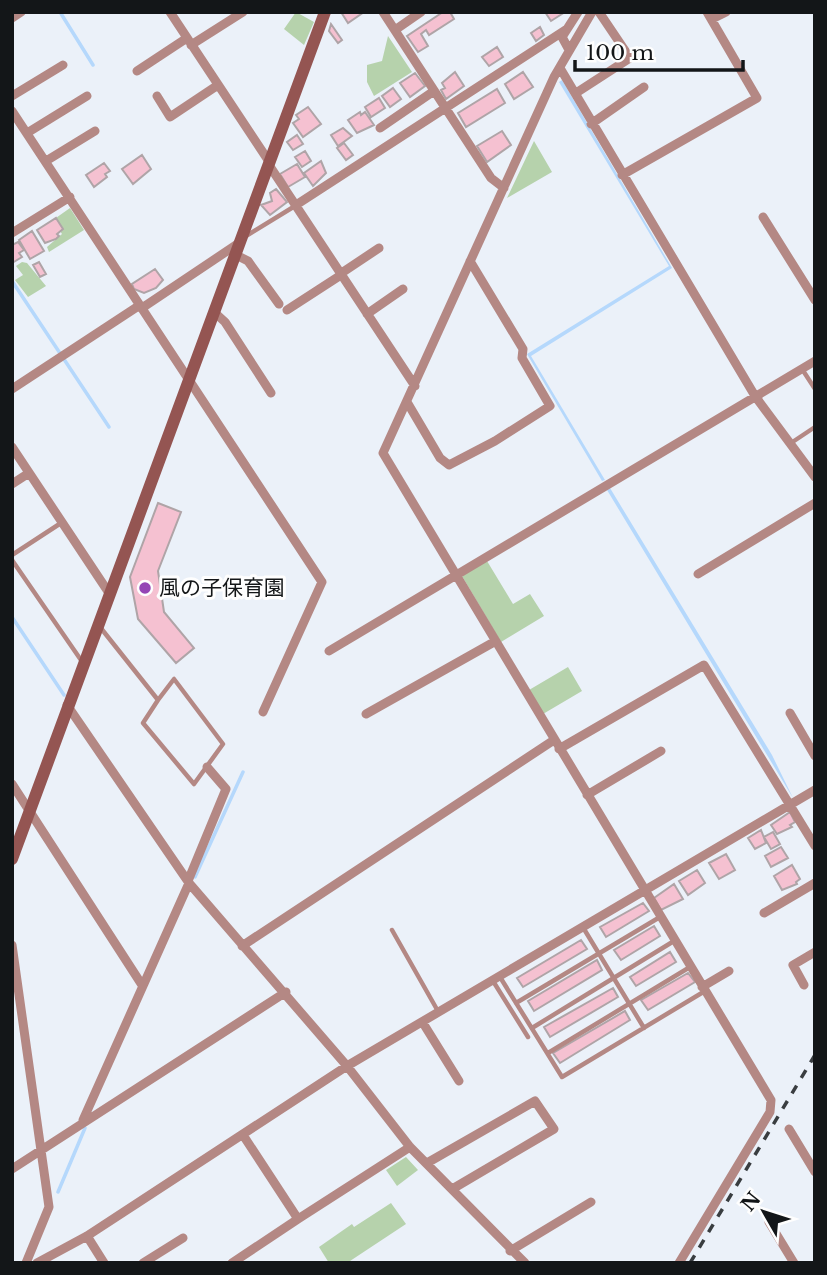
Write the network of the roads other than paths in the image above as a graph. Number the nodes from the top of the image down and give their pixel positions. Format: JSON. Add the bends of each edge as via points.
{"nodes":[{"id":1,"x":21,"y":12,"type":"edge"},
{"id":2,"x":170,"y":12,"type":"edge"},
{"id":3,"x":243,"y":12,"type":"edge"},
{"id":4,"x":325,"y":12,"type":"edge"},
{"id":5,"x":383,"y":12,"type":"edge"},
{"id":6,"x":421,"y":12,"type":"edge"},
{"id":7,"x":578,"y":12,"type":"edge"},
{"id":8,"x":592,"y":12,"type":"edge"},
{"id":9,"x":599,"y":12,"type":"edge"},
{"id":10,"x":726,"y":12,"type":"edge"},
{"id":11,"x":709,"y":16,"type":"edge"},
{"id":12,"x":12,"y":18,"type":"edge"},
{"id":13,"x":567,"y":29,"type":"junction"},
{"id":14,"x":395,"y":30,"type":"junction"},
{"id":15,"x":189,"y":42,"type":"junction"},
{"id":16,"x":568,"y":48,"type":"junction"},
{"id":17,"x":63,"y":65,"type":"dead end"},
{"id":18,"x":560,"y":68,"type":"junction"},
{"id":19,"x":137,"y":71,"type":"dead end"},
{"id":20,"x":218,"y":85,"type":"junction"},
{"id":21,"x":644,"y":87,"type":"dead end"},
{"id":22,"x":435,"y":92,"type":"junction"},
{"id":23,"x":576,"y":93,"type":"junction"},
{"id":24,"x":12,"y":96,"type":"edge"},
{"id":25,"x":87,"y":96,"type":"dead end"},
{"id":26,"x":157,"y":96,"type":"dead end"},
{"id":27,"x":445,"y":107,"type":"junction"},
{"id":28,"x":12,"y":111,"type":"edge"},
{"id":29,"x":591,"y":124,"type":"junction"},
{"id":30,"x":380,"y":128,"type":"dead end"},
{"id":31,"x":95,"y":131,"type":"dead end"},
{"id":32,"x":26,"y":133,"type":"junction"},
{"id":33,"x":46,"y":161,"type":"junction"},
{"id":34,"x":269,"y":164,"type":"junction"},
{"id":35,"x":622,"y":175,"type":"junction"},
{"id":36,"x":504,"y":188,"type":"junction"},
{"id":37,"x":70,"y":197,"type":"junction"},
{"id":38,"x":296,"y":205,"type":"junction"},
{"id":39,"x":764,"y":217,"type":"dead end"},
{"id":40,"x":12,"y":233,"type":"edge"},
{"id":41,"x":241,"y":240,"type":"junction"},
{"id":42,"x":379,"y":248,"type":"dead end"},
{"id":43,"x":236,"y":255,"type":"junction"},
{"id":44,"x":470,"y":261,"type":"junction"},
{"id":45,"x":341,"y":274,"type":"junction"},
{"id":46,"x":404,"y":289,"type":"dead end"},
{"id":47,"x":815,"y":300,"type":"edge"},
{"id":48,"x":141,"y":307,"type":"junction"},
{"id":49,"x":214,"y":312,"type":"junction"},
{"id":50,"x":367,"y":314,"type":"junction"},
{"id":51,"x":815,"y":361,"type":"edge"},
{"id":52,"x":802,"y":369,"type":"junction"},
{"id":53,"x":188,"y":379,"type":"junction"},
{"id":54,"x":415,"y":386,"type":"junction"},
{"id":55,"x":12,"y":389,"type":"edge"},
{"id":56,"x":815,"y":389,"type":"edge"},
{"id":57,"x":271,"y":393,"type":"dead end"},
{"id":58,"x":755,"y":396,"type":"junction"},
{"id":59,"x":407,"y":402,"type":"junction"},
{"id":60,"x":815,"y":427,"type":"edge"},
{"id":61,"x":790,"y":444,"type":"junction"},
{"id":62,"x":12,"y":447,"type":"edge"},
{"id":63,"x":29,"y":473,"type":"junction"},
{"id":64,"x":815,"y":477,"type":"edge"},
{"id":65,"x":12,"y":484,"type":"edge"},
{"id":66,"x":815,"y":503,"type":"edge"},
{"id":67,"x":62,"y":522,"type":"junction"},
{"id":68,"x":12,"y":557,"type":"edge"},
{"id":69,"x":698,"y":574,"type":"dead end"},
{"id":70,"x":454,"y":576,"type":"junction"},
{"id":71,"x":109,"y":593,"type":"junction"},
{"id":72,"x":97,"y":624,"type":"junction"},
{"id":73,"x":494,"y":642,"type":"junction"},
{"id":74,"x":329,"y":651,"type":"dead end"},
{"id":75,"x":83,"y":663,"type":"junction"},
{"id":76,"x":158,"y":700,"type":"junction"},
{"id":77,"x":67,"y":705,"type":"junction"},
{"id":78,"x":263,"y":712,"type":"dead end"},
{"id":79,"x":790,"y":713,"type":"dead end"},
{"id":80,"x":366,"y":714,"type":"dead end"},
{"id":81,"x":554,"y":740,"type":"junction"},
{"id":82,"x":559,"y":749,"type":"junction"},
{"id":83,"x":661,"y":751,"type":"dead end"},
{"id":84,"x":815,"y":756,"type":"edge"},
{"id":85,"x":206,"y":767,"type":"junction"},
{"id":86,"x":12,"y":784,"type":"edge"},
{"id":87,"x":815,"y":790,"type":"edge"},
{"id":88,"x":587,"y":795,"type":"junction"},
{"id":89,"x":790,"y":805,"type":"junction"},
{"id":90,"x":30,"y":811,"type":"junction"},
{"id":91,"x":815,"y":846,"type":"edge"},
{"id":92,"x":12,"y":859,"type":"edge"},
{"id":93,"x":188,"y":882,"type":"junction"},
{"id":94,"x":815,"y":883,"type":"edge"},
{"id":95,"x":644,"y":892,"type":"junction"},
{"id":96,"x":764,"y":913,"type":"dead end"},
{"id":97,"x":660,"y":917,"type":"junction"},
{"id":98,"x":583,"y":929,"type":"junction"},
{"id":99,"x":392,"y":930,"type":"dead end"},
{"id":100,"x":674,"y":941,"type":"junction"},
{"id":101,"x":12,"y":945,"type":"edge"},
{"id":102,"x":242,"y":946,"type":"junction"},
{"id":103,"x":815,"y":952,"type":"edge"},
{"id":104,"x":599,"y":954,"type":"junction"},
{"id":105,"x":690,"y":967,"type":"junction"},
{"id":106,"x":729,"y":971,"type":"dead end"},
{"id":107,"x":613,"y":978,"type":"junction"},
{"id":108,"x":496,"y":979,"type":"junction"},
{"id":109,"x":142,"y":985,"type":"junction"},
{"id":110,"x":804,"y":985,"type":"dead end"},
{"id":111,"x":704,"y":989,"type":"junction"},
{"id":112,"x":286,"y":992,"type":"junction"},
{"id":113,"x":516,"y":1003,"type":"junction"},
{"id":114,"x":629,"y":1004,"type":"junction"},
{"id":115,"x":439,"y":1014,"type":"junction"},
{"id":116,"x":424,"y":1023,"type":"junction"},
{"id":117,"x":532,"y":1028,"type":"junction"},
{"id":118,"x":644,"y":1028,"type":"junction"},
{"id":119,"x":528,"y":1038,"type":"dead end"},
{"id":120,"x":548,"y":1053,"type":"junction"},
{"id":121,"x":347,"y":1066,"type":"junction"},
{"id":122,"x":459,"y":1081,"type":"dead end"},
{"id":123,"x":83,"y":1122,"type":"junction"},
{"id":124,"x":789,"y":1129,"type":"dead end"},
{"id":125,"x":243,"y":1135,"type":"junction"},
{"id":126,"x":410,"y":1147,"type":"junction"},
{"id":127,"x":41,"y":1150,"type":"junction"},
{"id":128,"x":427,"y":1163,"type":"junction"},
{"id":129,"x":12,"y":1169,"type":"edge"},
{"id":130,"x":815,"y":1172,"type":"edge"},
{"id":131,"x":454,"y":1188,"type":"junction"},
{"id":132,"x":591,"y":1202,"type":"dead end"},
{"id":133,"x":298,"y":1219,"type":"junction"},
{"id":134,"x":769,"y":1222,"type":"dead end"},
{"id":135,"x":87,"y":1236,"type":"junction"},
{"id":136,"x":183,"y":1238,"type":"dead end"},
{"id":137,"x":510,"y":1251,"type":"junction"},
{"id":138,"x":26,"y":1263,"type":"edge"},
{"id":139,"x":37,"y":1263,"type":"edge"},
{"id":140,"x":104,"y":1263,"type":"edge"},
{"id":141,"x":143,"y":1263,"type":"edge"},
{"id":142,"x":232,"y":1263,"type":"edge"},
{"id":143,"x":525,"y":1263,"type":"edge"},
{"id":144,"x":679,"y":1263,"type":"edge"},
{"id":145,"x":794,"y":1263,"type":"edge"}],
"edges":[{"from":1,"to":12,"type":"street"},
{"from":2,"to":15,"type":"street"},
{"from":3,"to":15,"type":"street"},
{"from":4,"to":34,"type":"street"},
{"from":5,"to":14,"type":"street"},
{"from":6,"to":14,"type":"street"},
{"from":7,"to":13,"type":"street"},
{"from":8,"to":16,"type":"street"},
{"from":9,"to":23,"type":"street","via":[[630,58]]},
{"from":10,"to":11,"type":"street"},
{"from":11,"to":35,"type":"street","via":[[757,98]]},
{"from":13,"to":16,"type":"street","via":[[562,40]]},
{"from":13,"to":27,"type":"street"},
{"from":14,"to":22,"type":"street"},
{"from":15,"to":19,"type":"street"},
{"from":15,"to":20,"type":"street"},
{"from":16,"to":18,"type":"street"},
{"from":17,"to":24,"type":"street"},
{"from":18,"to":23,"type":"street"},
{"from":18,"to":36,"type":"street"},
{"from":20,"to":26,"type":"street","via":[[170,117]]},
{"from":20,"to":34,"type":"street"},
{"from":21,"to":29,"type":"street"},
{"from":22,"to":27,"type":"street"},
{"from":22,"to":30,"type":"street"},
{"from":23,"to":29,"type":"street"},
{"from":25,"to":32,"type":"street"},
{"from":27,"to":36,"type":"street","via":[[491,178]]},
{"from":27,"to":38,"type":"street"},
{"from":28,"to":32,"type":"street"},
{"from":29,"to":35,"type":"street"},
{"from":31,"to":33,"type":"street"},
{"from":32,"to":33,"type":"street"},
{"from":33,"to":37,"type":"street"},
{"from":34,"to":38,"type":"street"},
{"from":34,"to":41,"type":"street"},
{"from":35,"to":58,"type":"street"},
{"from":36,"to":44,"type":"street"},
{"from":37,"to":40,"type":"street"},
{"from":37,"to":48,"type":"street"},
{"from":38,"to":41,"type":"lane"},
{"from":38,"to":45,"type":"street"},
{"from":39,"to":47,"type":"street"},
{"from":41,"to":43,"type":"street"},
{"from":41,"to":48,"type":"street"},
{"from":42,"to":45,"type":"street"},
{"from":43,"to":45,"type":"street","via":[[248,261],[283,307]]},
{"from":43,"to":49,"type":"street"},
{"from":44,"to":54,"type":"street"},
{"from":44,"to":59,"type":"street","via":[[523,349],[522,358],[550,406],[449,465],[440,458]]},
{"from":45,"to":50,"type":"street"},
{"from":46,"to":50,"type":"street"},
{"from":48,"to":53,"type":"street"},
{"from":48,"to":55,"type":"street"},
{"from":49,"to":53,"type":"street"},
{"from":49,"to":57,"type":"street"},
{"from":50,"to":54,"type":"street"},
{"from":51,"to":52,"type":"street"},
{"from":52,"to":56,"type":"lane"},
{"from":52,"to":58,"type":"street"},
{"from":53,"to":71,"type":"street"},
{"from":53,"to":78,"type":"street","via":[[322,582]]},
{"from":54,"to":59,"type":"street"},
{"from":58,"to":61,"type":"street"},
{"from":58,"to":70,"type":"street"},
{"from":59,"to":70,"type":"street","via":[[383,453]]},
{"from":60,"to":61,"type":"lane"},
{"from":61,"to":64,"type":"street"},
{"from":62,"to":63,"type":"street"},
{"from":63,"to":65,"type":"street"},
{"from":63,"to":67,"type":"street"},
{"from":66,"to":69,"type":"street"},
{"from":67,"to":68,"type":"lane"},
{"from":67,"to":71,"type":"street"},
{"from":68,"to":75,"type":"lane"},
{"from":70,"to":73,"type":"street"},
{"from":70,"to":74,"type":"street"},
{"from":71,"to":72,"type":"street"},
{"from":72,"to":75,"type":"street"},
{"from":72,"to":76,"type":"lane"},
{"from":73,"to":80,"type":"street"},
{"from":73,"to":81,"type":"street"},
{"from":75,"to":77,"type":"street"},
{"from":76,"to":85,"type":"lane","via":[[143,723],[194,784]]},
{"from":76,"to":85,"type":"lane","via":[[174,679],[223,744]]},
{"from":77,"to":90,"type":"street"},
{"from":77,"to":93,"type":"street"},
{"from":79,"to":84,"type":"street"},
{"from":81,"to":82,"type":"street"},
{"from":81,"to":102,"type":"street"},
{"from":82,"to":88,"type":"street"},
{"from":82,"to":89,"type":"street","via":[[704,665]]},
{"from":83,"to":88,"type":"street"},
{"from":85,"to":93,"type":"street","via":[[226,789]]},
{"from":86,"to":90,"type":"street"},
{"from":87,"to":89,"type":"street"},
{"from":88,"to":95,"type":"street"},
{"from":89,"to":91,"type":"street"},
{"from":89,"to":95,"type":"street"},
{"from":90,"to":92,"type":"street"},
{"from":90,"to":109,"type":"street"},
{"from":93,"to":102,"type":"street"},
{"from":93,"to":109,"type":"street"},
{"from":94,"to":96,"type":"street"},
{"from":95,"to":97,"type":"street"},
{"from":95,"to":98,"type":"street"},
{"from":97,"to":100,"type":"street"},
{"from":97,"to":104,"type":"lane"},
{"from":98,"to":104,"type":"lane"},
{"from":98,"to":108,"type":"street"},
{"from":99,"to":115,"type":"lane"},
{"from":100,"to":105,"type":"street"},
{"from":100,"to":107,"type":"lane"},
{"from":101,"to":127,"type":"street"},
{"from":102,"to":112,"type":"street"},
{"from":103,"to":110,"type":"street","via":[[793,965]]},
{"from":104,"to":107,"type":"lane"},
{"from":104,"to":113,"type":"lane"},
{"from":105,"to":111,"type":"street"},
{"from":105,"to":114,"type":"lane"},
{"from":106,"to":111,"type":"street"},
{"from":107,"to":114,"type":"lane"},
{"from":107,"to":117,"type":"lane"},
{"from":108,"to":113,"type":"lane"},
{"from":108,"to":115,"type":"street"},
{"from":108,"to":119,"type":"lane"},
{"from":109,"to":123,"type":"street"},
{"from":111,"to":118,"type":"lane"},
{"from":111,"to":144,"type":"street","via":[[772,1106]]},
{"from":112,"to":121,"type":"street"},
{"from":112,"to":123,"type":"street"},
{"from":113,"to":117,"type":"lane"},
{"from":114,"to":118,"type":"lane"},
{"from":114,"to":120,"type":"lane"},
{"from":115,"to":116,"type":"street"},
{"from":116,"to":121,"type":"street"},
{"from":116,"to":122,"type":"street"},
{"from":117,"to":120,"type":"lane"},
{"from":118,"to":120,"type":"lane","via":[[562,1077]]},
{"from":121,"to":125,"type":"street"},
{"from":121,"to":126,"type":"street"},
{"from":123,"to":127,"type":"street"},
{"from":124,"to":130,"type":"street"},
{"from":125,"to":133,"type":"street"},
{"from":125,"to":135,"type":"street"},
{"from":126,"to":128,"type":"street"},
{"from":126,"to":133,"type":"street"},
{"from":127,"to":129,"type":"street"},
{"from":127,"to":138,"type":"street","via":[[49,1207]]},
{"from":128,"to":131,"type":"street"},
{"from":128,"to":131,"type":"street","via":[[535,1101],[554,1129]]},
{"from":131,"to":137,"type":"street"},
{"from":132,"to":137,"type":"street"},
{"from":133,"to":142,"type":"street"},
{"from":134,"to":145,"type":"street"},
{"from":135,"to":139,"type":"street"},
{"from":135,"to":140,"type":"street"},
{"from":136,"to":141,"type":"street"},
{"from":137,"to":143,"type":"street"}]}
